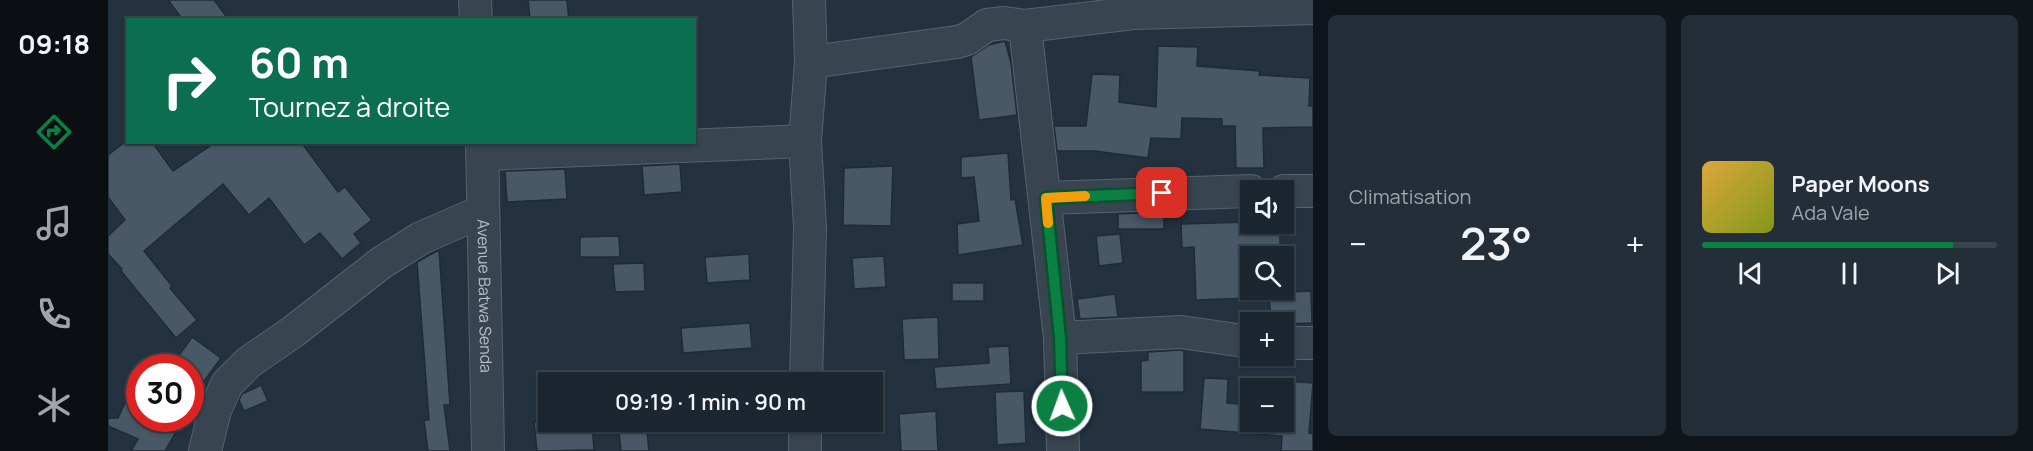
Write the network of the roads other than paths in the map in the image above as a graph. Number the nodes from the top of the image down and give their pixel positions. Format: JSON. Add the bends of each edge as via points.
{"nodes":[{"id":1,"x":475,"y":0,"type":"edge"},
{"id":2,"x":809,"y":0,"type":"edge"},
{"id":3,"x":1252,"y":5,"type":"edge"},
{"id":4,"x":1313,"y":8,"type":"edge"},
{"id":5,"x":985,"y":13,"type":"edge"},
{"id":6,"x":476,"y":18,"type":"edge"},
{"id":7,"x":1025,"y":26,"type":"junction"},
{"id":8,"x":811,"y":62,"type":"junction"},
{"id":9,"x":806,"y":141,"type":"junction"},
{"id":10,"x":696,"y":143,"type":"edge"},
{"id":11,"x":668,"y":144,"type":"edge"},
{"id":12,"x":483,"y":148,"type":"edge"},
{"id":13,"x":1240,"y":191,"type":"edge"},
{"id":14,"x":1294,"y":191,"type":"edge"},
{"id":15,"x":1313,"y":191,"type":"edge"},
{"id":16,"x":1046,"y":198,"type":"junction"},
{"id":17,"x":483,"y":211,"type":"junction"},
{"id":18,"x":1060,"y":338,"type":"junction"},
{"id":19,"x":1240,"y":340,"type":"edge"},
{"id":20,"x":1294,"y":343,"type":"edge"},
{"id":21,"x":1313,"y":343,"type":"edge"},
{"id":22,"x":806,"y":372,"type":"edge"},
{"id":23,"x":805,"y":432,"type":"edge"},
{"id":24,"x":205,"y":451,"type":"edge"},
{"id":25,"x":488,"y":451,"type":"edge"},
{"id":26,"x":805,"y":451,"type":"edge"},
{"id":27,"x":1063,"y":451,"type":"edge"}],
"edges":[{"from":1,"to":6,"type":"street"},
{"from":2,"to":8,"type":"street"},
{"from":3,"to":4,"type":"street"},
{"from":3,"to":7,"type":"street","via":[[1133,12]]},
{"from":5,"to":7,"type":"street","via":[[1004,23]]},
{"from":5,"to":8,"type":"street","via":[[967,39],[957,42]]},
{"from":7,"to":16,"type":"street"},
{"from":8,"to":9,"type":"street"},
{"from":9,"to":10,"type":"street"},
{"from":9,"to":22,"type":"street","via":[[810,228]]},
{"from":11,"to":12,"type":"street"},
{"from":12,"to":17,"type":"street","name":"Avenue Batwa Senda"},
{"from":13,"to":16,"type":"street"},
{"from":14,"to":15,"type":"street"},
{"from":16,"to":18,"type":"street"},
{"from":17,"to":24,"type":"street","via":[[421,238],[388,258],[249,362],[227,384],[215,410]]},
{"from":17,"to":25,"type":"street","name":"Avenue Batwa Senda"},
{"from":18,"to":19,"type":"street","via":[[1181,332]]},
{"from":18,"to":27,"type":"street"},
{"from":20,"to":21,"type":"street"},
{"from":23,"to":26,"type":"street"}]}
